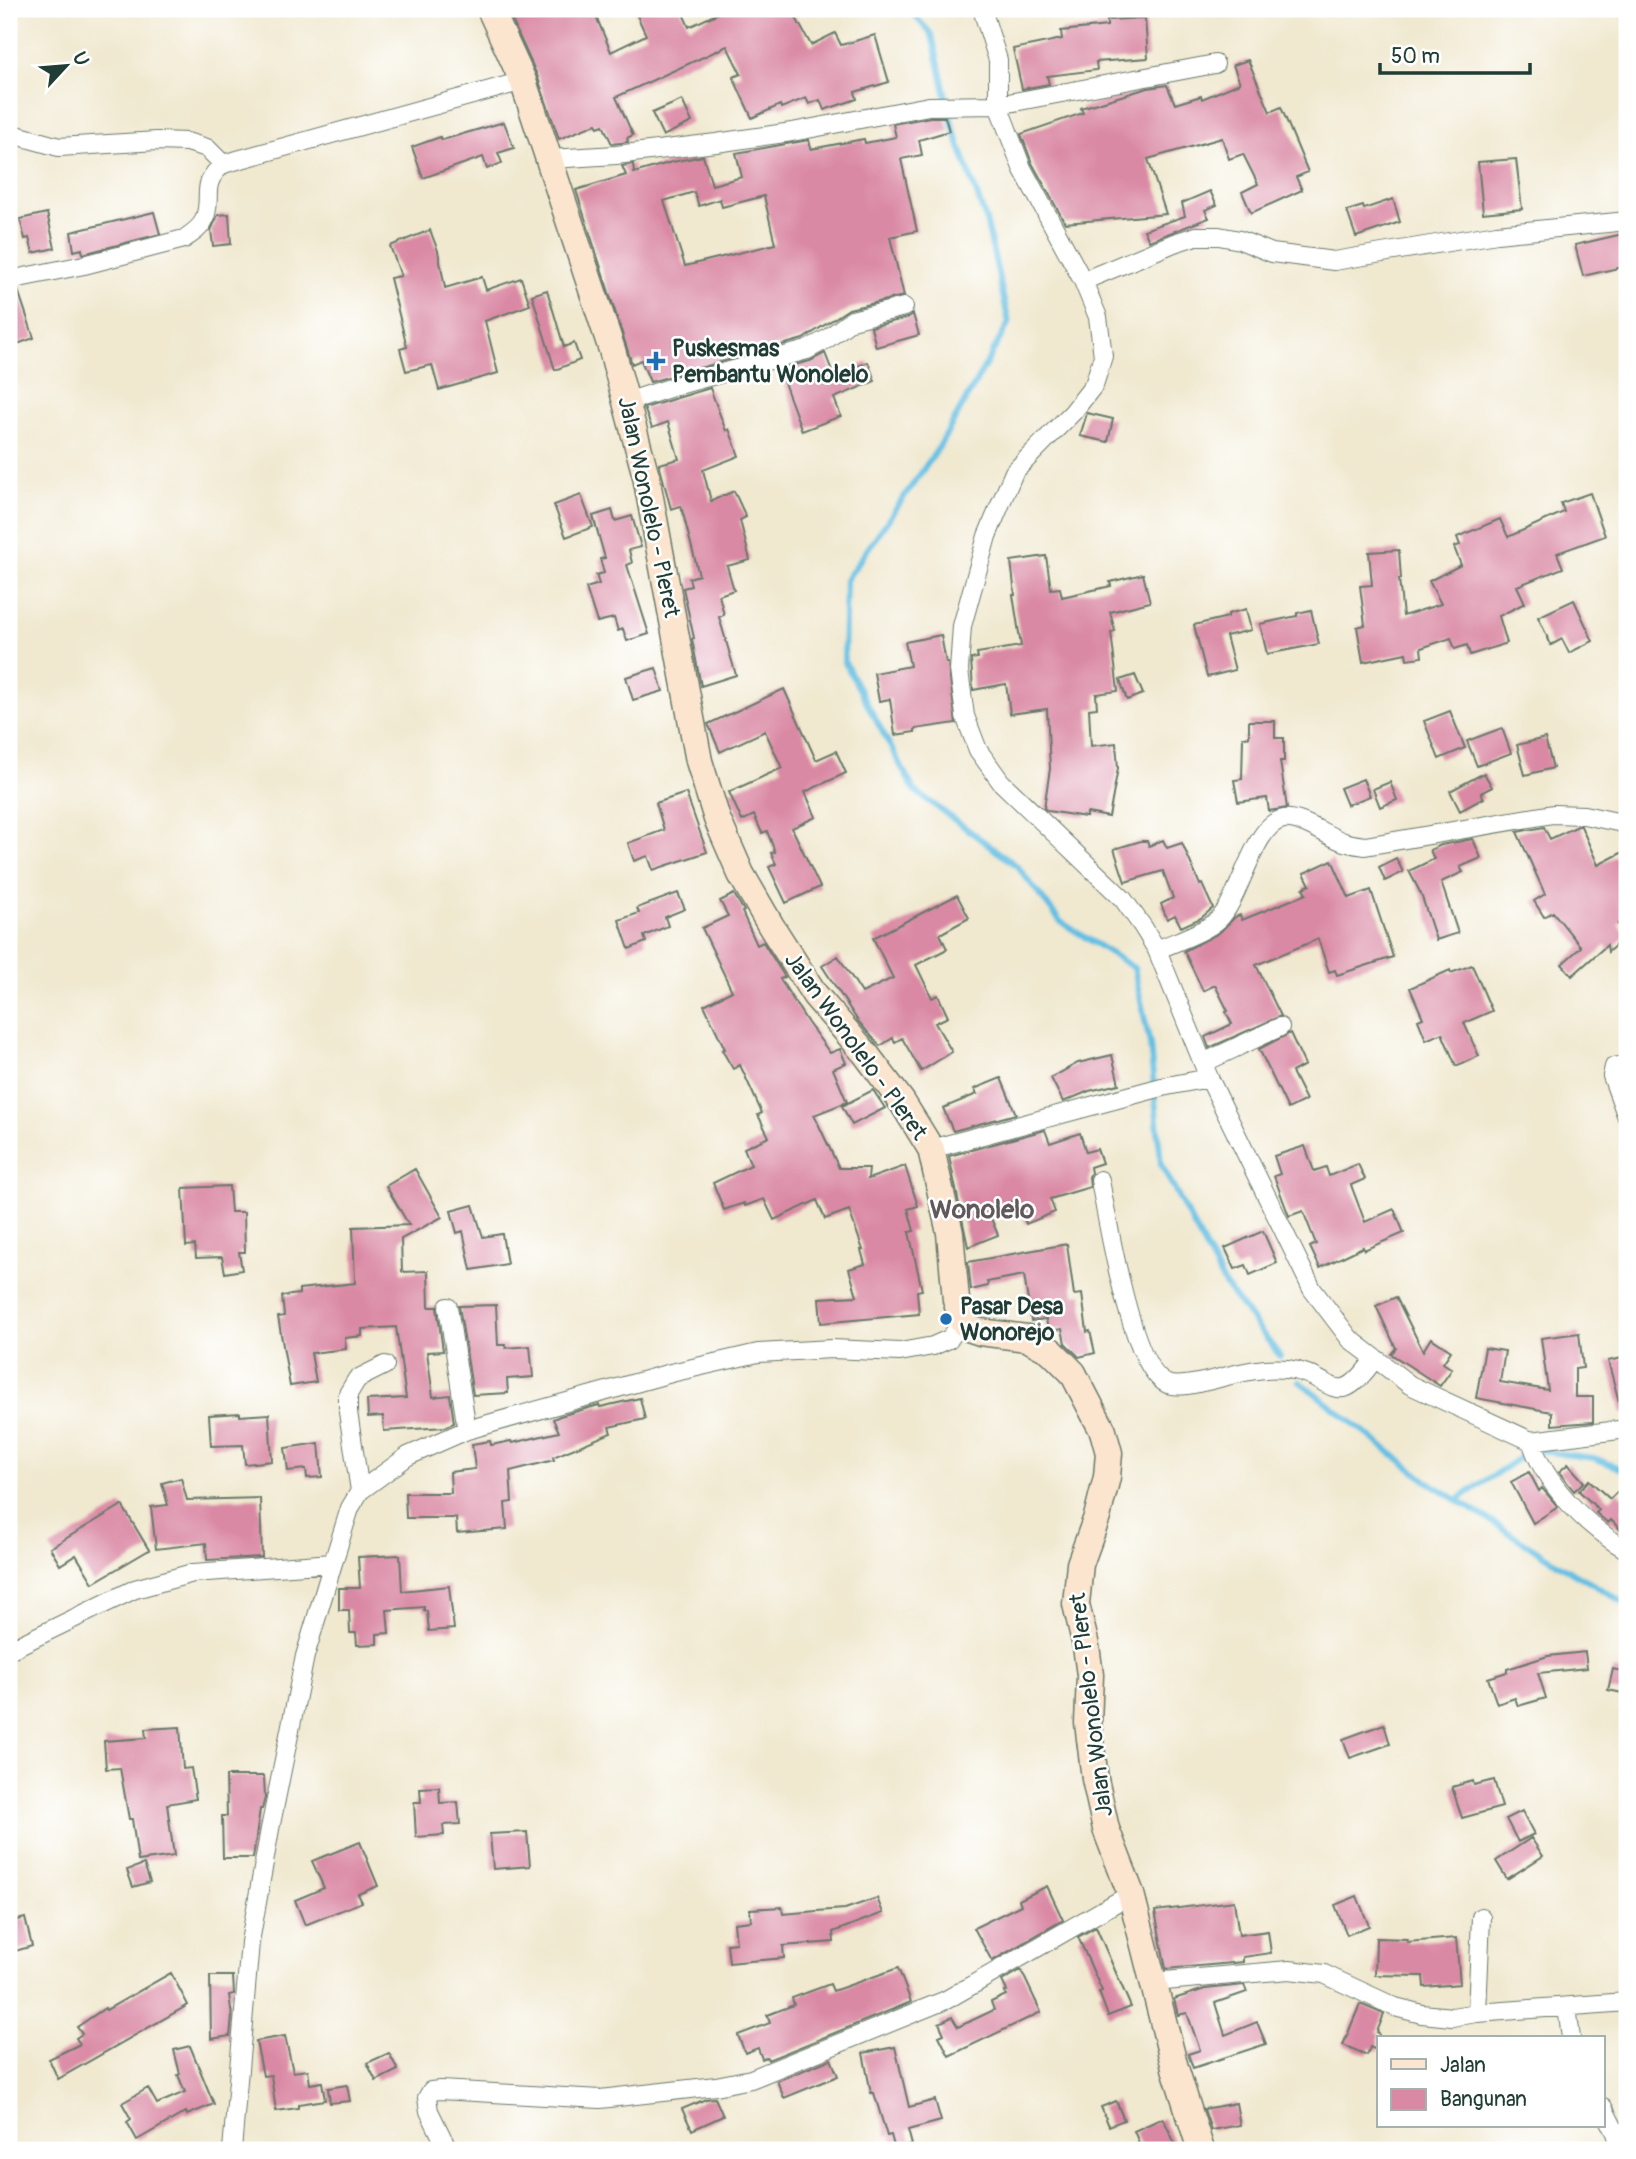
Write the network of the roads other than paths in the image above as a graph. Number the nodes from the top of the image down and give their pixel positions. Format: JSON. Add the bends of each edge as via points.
{"nodes":[{"id":1,"x":490,"y":9,"type":"edge"},
{"id":2,"x":982,"y":9,"type":"edge"},
{"id":3,"x":1215,"y":64,"type":"dead end"},
{"id":4,"x":523,"y":81,"type":"junction"},
{"id":5,"x":998,"y":106,"type":"junction"},
{"id":6,"x":9,"y":133,"type":"edge"},
{"id":7,"x":551,"y":159,"type":"junction"},
{"id":8,"x":223,"y":164,"type":"junction"},
{"id":9,"x":1627,"y":221,"type":"edge"},
{"id":10,"x":9,"y":280,"type":"edge"},
{"id":11,"x":1083,"y":281,"type":"junction"},
{"id":12,"x":904,"y":307,"type":"dead end"},
{"id":13,"x":626,"y":402,"type":"junction"},
{"id":14,"x":1627,"y":824,"type":"edge"},
{"id":15,"x":1157,"y":950,"type":"junction"},
{"id":16,"x":1280,"y":1027,"type":"dead end"},
{"id":17,"x":1627,"y":1064,"type":"edge"},
{"id":18,"x":1206,"y":1070,"type":"junction"},
{"id":19,"x":1627,"y":1116,"type":"edge"},
{"id":20,"x":931,"y":1149,"type":"junction"},
{"id":21,"x":1100,"y":1180,"type":"dead end"},
{"id":22,"x":448,"y":1307,"type":"dead end"},
{"id":23,"x":963,"y":1322,"type":"junction"},
{"id":24,"x":1375,"y":1358,"type":"junction"},
{"id":25,"x":385,"y":1365,"type":"dead end"},
{"id":26,"x":1627,"y":1429,"type":"edge"},
{"id":27,"x":467,"y":1430,"type":"junction"},
{"id":28,"x":1531,"y":1441,"type":"junction"},
{"id":29,"x":360,"y":1491,"type":"junction"},
{"id":30,"x":1627,"y":1550,"type":"edge"},
{"id":31,"x":332,"y":1563,"type":"junction"},
{"id":32,"x":9,"y":1650,"type":"edge"},
{"id":33,"x":1131,"y":1894,"type":"junction"},
{"id":34,"x":1482,"y":1917,"type":"dead end"},
{"id":35,"x":1154,"y":1982,"type":"junction"},
{"id":36,"x":1627,"y":2002,"type":"edge"},
{"id":37,"x":1567,"y":2007,"type":"junction"},
{"id":38,"x":1477,"y":2013,"type":"junction"},
{"id":39,"x":1570,"y":2036,"type":"edge"},
{"id":40,"x":1604,"y":2109,"type":"edge"},
{"id":41,"x":232,"y":2150,"type":"edge"},
{"id":42,"x":448,"y":2150,"type":"edge"},
{"id":43,"x":1201,"y":2150,"type":"edge"},
{"id":44,"x":1621,"y":2150,"type":"edge"}],
"edges":[{"from":1,"to":4,"type":"main road","name":"Jalan Wonolelo - Pleret"},
{"from":2,"to":5,"type":"street","via":[[998,60]]},
{"from":3,"to":5,"type":"street"},
{"from":4,"to":7,"type":"main road","name":"Jalan Wonolelo - Pleret"},
{"from":4,"to":8,"type":"street"},
{"from":5,"to":7,"type":"street","via":[[929,106],[754,138]]},
{"from":5,"to":11,"type":"street","via":[[1023,168]]},
{"from":6,"to":8,"type":"street","via":[[59,147],[187,142],[207,148]]},
{"from":7,"to":13,"type":"main road","name":"Jalan Wonolelo - Pleret"},
{"from":8,"to":10,"type":"street","via":[[208,181],[204,219],[184,239]]},
{"from":9,"to":11,"type":"street","via":[[1497,234],[1334,261],[1272,253],[1219,236],[1196,236]]},
{"from":11,"to":15,"type":"street","via":[[1098,317],[1102,356],[1094,385],[1014,472],[987,536],[962,626],[958,670],[965,716],[978,750],[1000,782],[1123,899]]},
{"from":12,"to":13,"type":"street","via":[[852,320],[807,350]]},
{"from":13,"to":20,"type":"main road","name":"Jalan Wonolelo - Pleret","via":[[646,476],[699,761],[717,819],[741,874],[815,995],[902,1102]]},
{"from":14,"to":15,"type":"street","via":[[1552,814],[1365,846],[1285,818],[1272,822],[1264,833],[1217,922]]},
{"from":15,"to":18,"type":"street"},
{"from":16,"to":18,"type":"street"},
{"from":17,"to":19,"type":"street","via":[[1614,1067],[1612,1076]]},
{"from":18,"to":20,"type":"street","via":[[1107,1103]]},
{"from":18,"to":24,"type":"street","via":[[1312,1289],[1350,1339]]},
{"from":20,"to":23,"type":"main road","name":"Jalan Wonolelo - Pleret"},
{"from":21,"to":24,"type":"street","via":[[1126,1302],[1146,1362],[1158,1379],[1187,1385],[1282,1369],[1344,1389],[1363,1375]]},
{"from":22,"to":27,"type":"street"},
{"from":23,"to":27,"type":"street","via":[[949,1339],[933,1346],[900,1352],[758,1353]]},
{"from":23,"to":33,"type":"main road","name":"Jalan Wonolelo - Pleret","via":[[981,1332],[1027,1338],[1051,1351],[1073,1373],[1104,1431],[1109,1453],[1107,1477],[1080,1564],[1076,1604],[1090,1675],[1088,1723],[1095,1779],[1106,1829]]},
{"from":24,"to":28,"type":"street","via":[[1409,1385]]},
{"from":25,"to":29,"type":"street","via":[[357,1379],[348,1394]]},
{"from":26,"to":28,"type":"street"},
{"from":27,"to":29,"type":"street","via":[[408,1456]]},
{"from":28,"to":30,"type":"street","via":[[1541,1468],[1569,1502],[1608,1539]]},
{"from":29,"to":31,"type":"street"},
{"from":31,"to":32,"type":"street","via":[[193,1573],[135,1589]]},
{"from":31,"to":41,"type":"street","via":[[305,1656],[250,1942]]},
{"from":33,"to":35,"type":"main road","name":"Jalan Wonolelo - Pleret"},
{"from":33,"to":42,"type":"street","via":[[946,2000],[751,2079],[600,2099],[431,2091],[426,2098],[429,2111]]},
{"from":34,"to":38,"type":"street"},
{"from":35,"to":38,"type":"street","via":[[1289,1970],[1324,1974],[1395,2007],[1422,2014],[1452,2017]]},
{"from":35,"to":43,"type":"main road","name":"Jalan Wonolelo - Pleret"},
{"from":36,"to":37,"type":"street"},
{"from":37,"to":38,"type":"street"},
{"from":37,"to":39,"type":"street"},
{"from":40,"to":44,"type":"street"}]}
